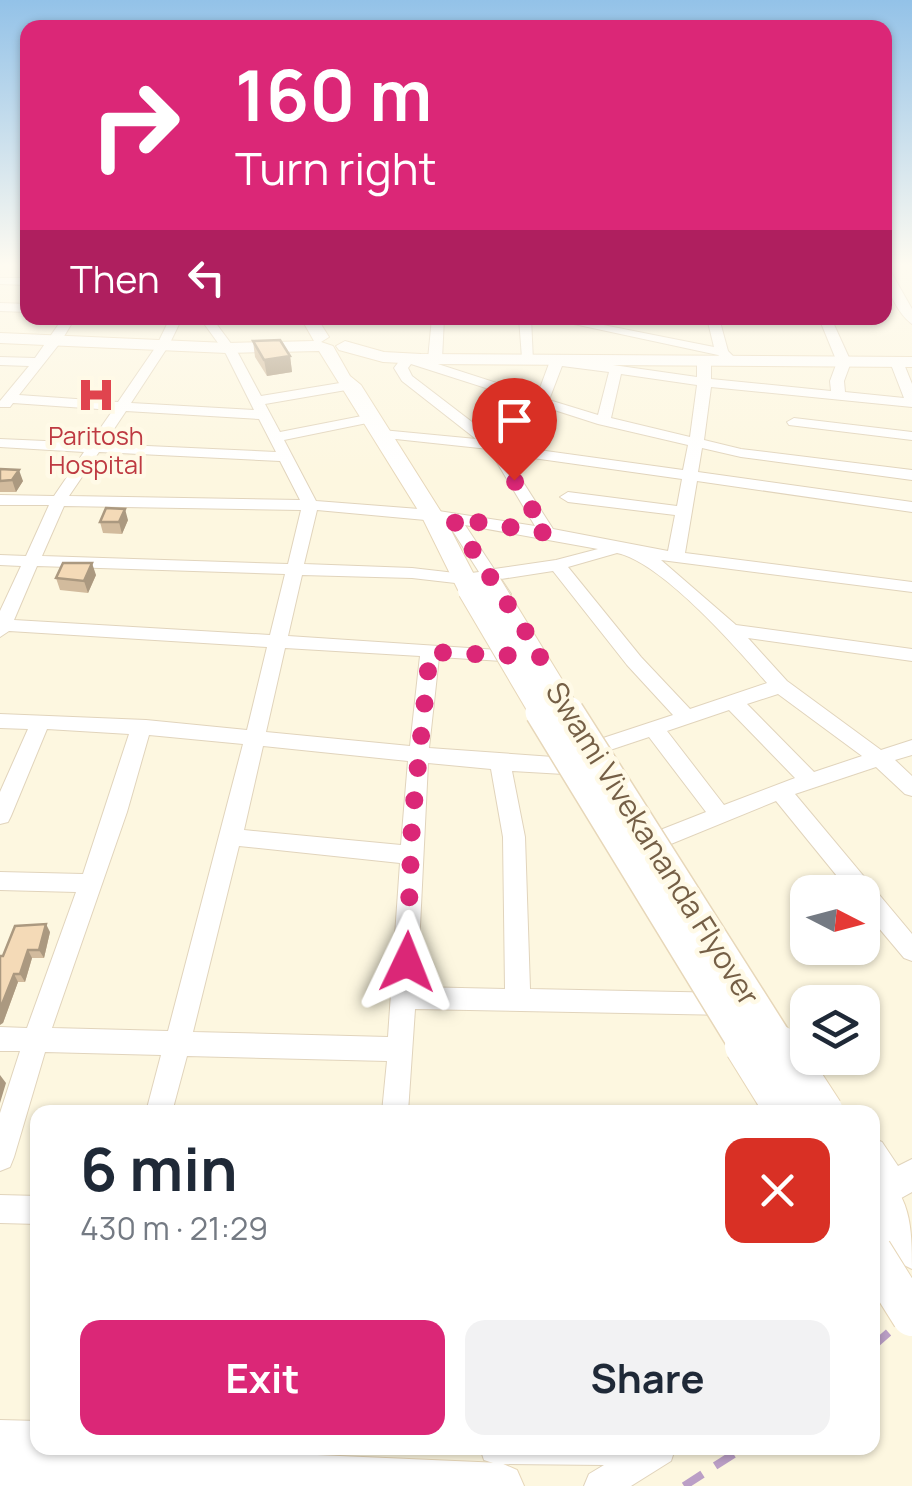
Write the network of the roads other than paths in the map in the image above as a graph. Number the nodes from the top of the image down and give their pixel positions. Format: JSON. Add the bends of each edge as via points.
{"nodes":[{"id":1,"x":59,"y":334,"type":"edge"},
{"id":2,"x":168,"y":334,"type":"edge"},
{"id":3,"x":217,"y":334,"type":"edge"},
{"id":4,"x":325,"y":334,"type":"edge"},
{"id":5,"x":331,"y":334,"type":"edge"},
{"id":6,"x":437,"y":334,"type":"edge"},
{"id":7,"x":531,"y":334,"type":"edge"},
{"id":8,"x":663,"y":334,"type":"edge"},
{"id":9,"x":718,"y":334,"type":"edge"},
{"id":10,"x":832,"y":334,"type":"edge"},
{"id":11,"x":0,"y":338,"type":"edge"},
{"id":12,"x":56,"y":340,"type":"junction"},
{"id":13,"x":333,"y":343,"type":"junction"},
{"id":14,"x":162,"y":346,"type":"junction"},
{"id":15,"x":227,"y":348,"type":"junction"},
{"id":16,"x":727,"y":356,"type":"junction"},
{"id":17,"x":402,"y":358,"type":"junction"},
{"id":18,"x":435,"y":359,"type":"junction"},
{"id":19,"x":541,"y":359,"type":"junction"},
{"id":20,"x":0,"y":361,"type":"edge"},
{"id":21,"x":38,"y":362,"type":"junction"},
{"id":22,"x":704,"y":362,"type":"junction"},
{"id":23,"x":844,"y":362,"type":"junction"},
{"id":24,"x":904,"y":362,"type":"edge"},
{"id":25,"x":616,"y":369,"type":"junction"},
{"id":26,"x":705,"y":382,"type":"junction"},
{"id":27,"x":351,"y":383,"type":"junction"},
{"id":28,"x":793,"y":392,"type":"junction"},
{"id":29,"x":838,"y":395,"type":"junction"},
{"id":30,"x":912,"y":402,"type":"edge"},
{"id":31,"x":541,"y":403,"type":"junction"},
{"id":32,"x":4,"y":404,"type":"edge"},
{"id":33,"x":121,"y":406,"type":"junction"},
{"id":34,"x":259,"y":408,"type":"junction"},
{"id":35,"x":603,"y":421,"type":"junction"},
{"id":36,"x":794,"y":422,"type":"junction"},
{"id":37,"x":377,"y":426,"type":"junction"},
{"id":38,"x":912,"y":436,"type":"edge"},
{"id":39,"x":274,"y":438,"type":"junction"},
{"id":40,"x":696,"y":442,"type":"junction"},
{"id":41,"x":0,"y":443,"type":"edge"},
{"id":42,"x":95,"y":446,"type":"junction"},
{"id":43,"x":495,"y":447,"type":"junction"},
{"id":44,"x":284,"y":457,"type":"junction"},
{"id":45,"x":793,"y":460,"type":"junction"},
{"id":46,"x":912,"y":475,"type":"edge"},
{"id":47,"x":690,"y":477,"type":"junction"},
{"id":48,"x":568,"y":498,"type":"dead end"},
{"id":49,"x":0,"y":500,"type":"edge"},
{"id":50,"x":58,"y":502,"type":"junction"},
{"id":51,"x":310,"y":505,"type":"junction"},
{"id":52,"x":912,"y":507,"type":"edge"},
{"id":53,"x":683,"y":511,"type":"junction"},
{"id":54,"x":442,"y":517,"type":"junction"},
{"id":55,"x":547,"y":533,"type":"junction"},
{"id":56,"x":618,"y":548,"type":"junction"},
{"id":57,"x":642,"y":553,"type":"junction"},
{"id":58,"x":676,"y":555,"type":"junction"},
{"id":59,"x":0,"y":560,"type":"edge"},
{"id":60,"x":32,"y":564,"type":"junction"},
{"id":61,"x":557,"y":565,"type":"junction"},
{"id":62,"x":294,"y":570,"type":"junction"},
{"id":63,"x":476,"y":578,"type":"junction"},
{"id":64,"x":912,"y":587,"type":"edge"},
{"id":65,"x":1,"y":627,"type":"edge"},
{"id":66,"x":731,"y":630,"type":"junction"},
{"id":67,"x":276,"y":643,"type":"junction"},
{"id":68,"x":886,"y":650,"type":"junction"},
{"id":69,"x":430,"y":652,"type":"junction"},
{"id":70,"x":912,"y":655,"type":"edge"},
{"id":71,"x":542,"y":657,"type":"junction"},
{"id":72,"x":912,"y":670,"type":"edge"},
{"id":73,"x":780,"y":686,"type":"junction"},
{"id":74,"x":732,"y":701,"type":"junction"},
{"id":75,"x":686,"y":717,"type":"junction"},
{"id":76,"x":0,"y":721,"type":"edge"},
{"id":77,"x":41,"y":721,"type":"junction"},
{"id":78,"x":141,"y":728,"type":"junction"},
{"id":79,"x":653,"y":728,"type":"junction"},
{"id":80,"x":253,"y":736,"type":"junction"},
{"id":81,"x":598,"y":747,"type":"junction"},
{"id":82,"x":912,"y":747,"type":"edge"},
{"id":83,"x":419,"y":757,"type":"junction"},
{"id":84,"x":880,"y":759,"type":"junction"},
{"id":85,"x":500,"y":764,"type":"junction"},
{"id":86,"x":612,"y":768,"type":"junction"},
{"id":87,"x":811,"y":781,"type":"junction"},
{"id":88,"x":912,"y":788,"type":"edge"},
{"id":89,"x":780,"y":791,"type":"junction"},
{"id":90,"x":0,"y":816,"type":"edge"},
{"id":91,"x":721,"y":816,"type":"junction"},
{"id":92,"x":230,"y":837,"type":"junction"},
{"id":93,"x":658,"y":840,"type":"junction"},
{"id":94,"x":411,"y":855,"type":"junction"},
{"id":95,"x":0,"y":882,"type":"edge"},
{"id":96,"x":89,"y":884,"type":"junction"},
{"id":97,"x":912,"y":951,"type":"edge"},
{"id":98,"x":406,"y":998,"type":"junction"},
{"id":99,"x":518,"y":1002,"type":"junction"},
{"id":100,"x":770,"y":1004,"type":"junction"},
{"id":101,"x":37,"y":1038,"type":"junction"},
{"id":102,"x":0,"y":1039,"type":"edge"},
{"id":103,"x":176,"y":1045,"type":"junction"},
{"id":104,"x":401,"y":1050,"type":"junction"},
{"id":105,"x":161,"y":1105,"type":"edge"},
{"id":106,"x":396,"y":1105,"type":"edge"},
{"id":107,"x":782,"y":1105,"type":"edge"},
{"id":108,"x":818,"y":1105,"type":"edge"},
{"id":109,"x":840,"y":1105,"type":"edge"},
{"id":110,"x":0,"y":1157,"type":"edge"},
{"id":111,"x":880,"y":1164,"type":"edge"},
{"id":112,"x":912,"y":1173,"type":"edge"},
{"id":113,"x":880,"y":1201,"type":"edge"},
{"id":114,"x":0,"y":1208,"type":"edge"},
{"id":115,"x":30,"y":1210,"type":"edge"},
{"id":116,"x":912,"y":1249,"type":"edge"},
{"id":117,"x":880,"y":1265,"type":"edge"},
{"id":118,"x":912,"y":1316,"type":"edge"},
{"id":119,"x":0,"y":1436,"type":"edge"},
{"id":120,"x":30,"y":1437,"type":"edge"},
{"id":121,"x":649,"y":1455,"type":"edge"},
{"id":122,"x":0,"y":1464,"type":"edge"},
{"id":123,"x":501,"y":1486,"type":"edge"},
{"id":124,"x":601,"y":1486,"type":"edge"}],
"edges":[{"from":1,"to":12,"type":"street"},
{"from":2,"to":14,"type":"street"},
{"from":3,"to":15,"type":"street"},
{"from":4,"to":13,"type":"main road"},
{"from":5,"to":13,"type":"main road"},
{"from":6,"to":18,"type":"street"},
{"from":7,"to":19,"type":"street"},
{"from":8,"to":16,"type":"street"},
{"from":9,"to":16,"type":"street"},
{"from":10,"to":23,"type":"street"},
{"from":11,"to":12,"type":"main road"},
{"from":12,"to":14,"type":"main road"},
{"from":12,"to":21,"type":"street"},
{"from":13,"to":15,"type":"main road"},
{"from":13,"to":17,"type":"main road"},
{"from":13,"to":27,"type":"main road","via":[[343,379]]},
{"from":14,"to":15,"type":"main road"},
{"from":14,"to":33,"type":"street"},
{"from":15,"to":34,"type":"street"},
{"from":16,"to":22,"type":"main road"},
{"from":16,"to":23,"type":"main road"},
{"from":17,"to":18,"type":"main road"},
{"from":17,"to":31,"type":"street"},
{"from":17,"to":43,"type":"street","via":[[408,378]]},
{"from":18,"to":19,"type":"main road"},
{"from":19,"to":22,"type":"main road"},
{"from":19,"to":25,"type":"street"},
{"from":19,"to":31,"type":"street"},
{"from":20,"to":21,"type":"street"},
{"from":21,"to":32,"type":"street"},
{"from":22,"to":26,"type":"street"},
{"from":23,"to":24,"type":"main road"},
{"from":23,"to":29,"type":"street"},
{"from":24,"to":30,"type":"street"},
{"from":25,"to":26,"type":"street"},
{"from":25,"to":35,"type":"street"},
{"from":26,"to":28,"type":"street"},
{"from":26,"to":40,"type":"street"},
{"from":27,"to":34,"type":"street"},
{"from":27,"to":37,"type":"main road"},
{"from":28,"to":29,"type":"street"},
{"from":28,"to":36,"type":"street"},
{"from":29,"to":30,"type":"street"},
{"from":31,"to":35,"type":"street"},
{"from":32,"to":33,"type":"street"},
{"from":33,"to":34,"type":"street"},
{"from":33,"to":42,"type":"street"},
{"from":34,"to":39,"type":"street"},
{"from":35,"to":40,"type":"street"},
{"from":36,"to":38,"type":"street"},
{"from":36,"to":45,"type":"street"},
{"from":37,"to":39,"type":"street"},
{"from":37,"to":43,"type":"street"},
{"from":37,"to":54,"type":"main road"},
{"from":39,"to":44,"type":"street"},
{"from":40,"to":45,"type":"street"},
{"from":40,"to":47,"type":"street"},
{"from":41,"to":42,"type":"street"},
{"from":42,"to":44,"type":"street"},
{"from":42,"to":50,"type":"street"},
{"from":43,"to":47,"type":"street"},
{"from":43,"to":55,"type":"street"},
{"from":44,"to":51,"type":"street"},
{"from":45,"to":46,"type":"street"},
{"from":47,"to":52,"type":"street"},
{"from":47,"to":53,"type":"street"},
{"from":48,"to":53,"type":"street"},
{"from":49,"to":50,"type":"street"},
{"from":50,"to":51,"type":"street"},
{"from":50,"to":60,"type":"street"},
{"from":51,"to":54,"type":"street"},
{"from":51,"to":62,"type":"street"},
{"from":53,"to":58,"type":"street"},
{"from":54,"to":55,"type":"street"},
{"from":54,"to":63,"type":"main road"},
{"from":54,"to":63,"type":"street"},
{"from":55,"to":56,"type":"street"},
{"from":56,"to":57,"type":"street"},
{"from":56,"to":61,"type":"street"},
{"from":57,"to":58,"type":"street"},
{"from":57,"to":66,"type":"street"},
{"from":58,"to":64,"type":"street"},
{"from":59,"to":60,"type":"street"},
{"from":60,"to":62,"type":"street"},
{"from":60,"to":65,"type":"street"},
{"from":61,"to":63,"type":"street"},
{"from":61,"to":75,"type":"street"},
{"from":62,"to":63,"type":"street"},
{"from":62,"to":67,"type":"street"},
{"from":63,"to":71,"type":"street"},
{"from":63,"to":107,"type":"main road","name":"Swami Vivekananda Flyover","bridge":true,"via":[[609,828]]},
{"from":63,"to":108,"type":"main road","name":"Swami Vivekananda Flyover","bridge":true},
{"from":65,"to":67,"type":"street"},
{"from":66,"to":68,"type":"street"},
{"from":66,"to":73,"type":"street"},
{"from":67,"to":69,"type":"street"},
{"from":67,"to":80,"type":"street"},
{"from":68,"to":70,"type":"street"},
{"from":68,"to":72,"type":"street"},
{"from":69,"to":71,"type":"street"},
{"from":69,"to":83,"type":"street"},
{"from":71,"to":81,"type":"street"},
{"from":73,"to":74,"type":"street"},
{"from":73,"to":84,"type":"street"},
{"from":74,"to":75,"type":"street"},
{"from":74,"to":87,"type":"street"},
{"from":75,"to":79,"type":"street"},
{"from":76,"to":77,"type":"street"},
{"from":77,"to":78,"type":"street"},
{"from":77,"to":90,"type":"street"},
{"from":78,"to":80,"type":"street"},
{"from":78,"to":96,"type":"street"},
{"from":79,"to":81,"type":"street"},
{"from":79,"to":91,"type":"street"},
{"from":80,"to":83,"type":"street"},
{"from":80,"to":92,"type":"street"},
{"from":81,"to":86,"type":"street"},
{"from":82,"to":84,"type":"street"},
{"from":83,"to":85,"type":"street"},
{"from":83,"to":94,"type":"street"},
{"from":84,"to":87,"type":"street"},
{"from":84,"to":88,"type":"street"},
{"from":85,"to":86,"type":"street"},
{"from":85,"to":99,"type":"street","via":[[514,836]]},
{"from":86,"to":93,"type":"street"},
{"from":87,"to":89,"type":"street"},
{"from":89,"to":91,"type":"street"},
{"from":89,"to":97,"type":"street"},
{"from":91,"to":93,"type":"street"},
{"from":92,"to":94,"type":"street"},
{"from":92,"to":103,"type":"street"},
{"from":93,"to":100,"type":"street"},
{"from":94,"to":98,"type":"street"},
{"from":95,"to":96,"type":"street"},
{"from":96,"to":101,"type":"street"},
{"from":98,"to":99,"type":"street"},
{"from":98,"to":104,"type":"street"},
{"from":99,"to":100,"type":"street"},
{"from":100,"to":109,"type":"street"},
{"from":101,"to":102,"type":"street"},
{"from":101,"to":103,"type":"street"},
{"from":101,"to":110,"type":"street"},
{"from":103,"to":104,"type":"street"},
{"from":103,"to":105,"type":"street"},
{"from":104,"to":106,"type":"street"},
{"from":111,"to":112,"type":"street","via":[[896,1187]]},
{"from":113,"to":116,"type":"main road"},
{"from":114,"to":115,"type":"street"},
{"from":117,"to":118,"type":"main road","bridge":true},
{"from":119,"to":120,"type":"street"},
{"from":121,"to":124,"type":"street"},
{"from":122,"to":123,"type":"main road"}]}
